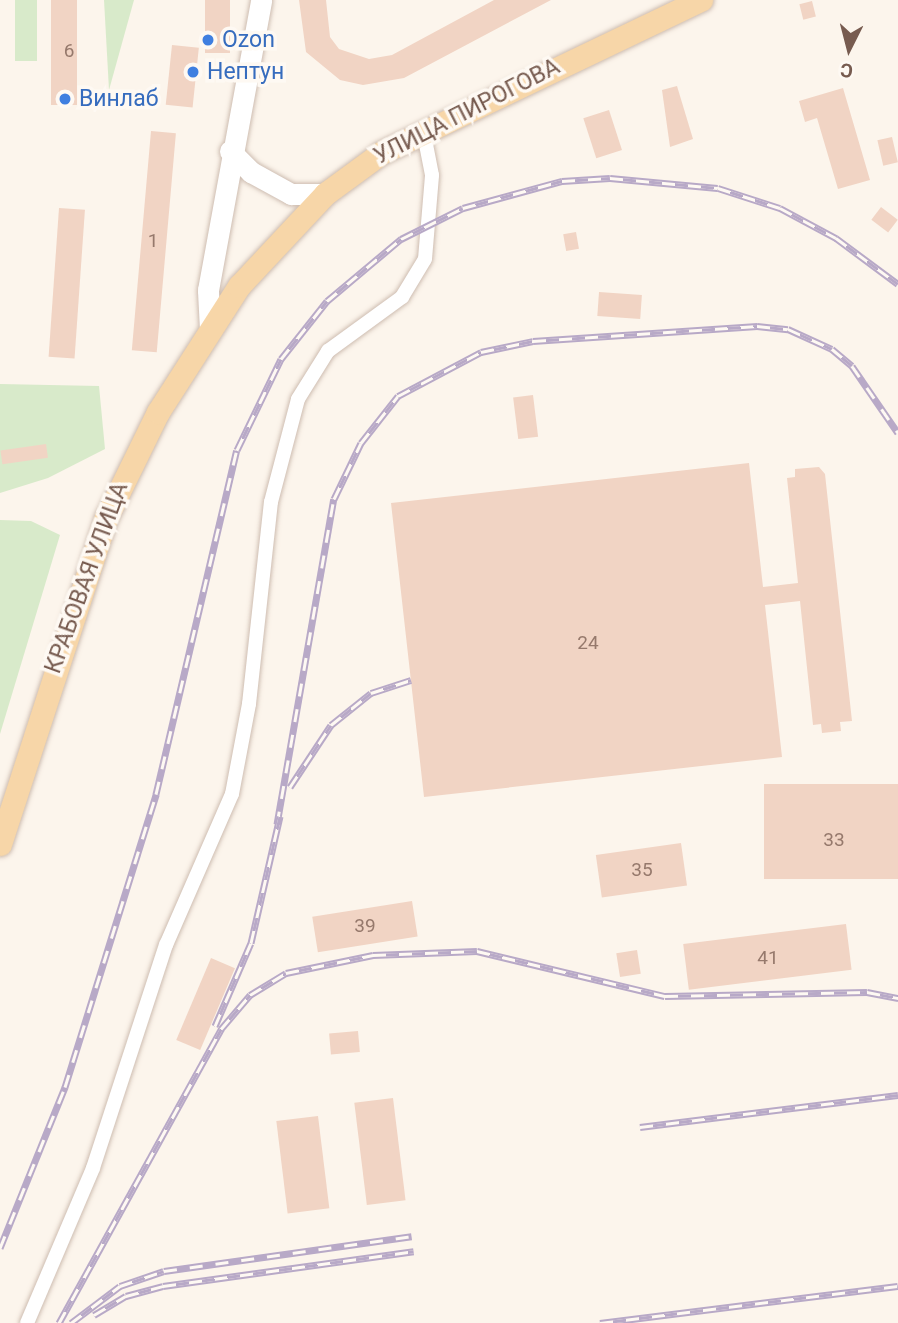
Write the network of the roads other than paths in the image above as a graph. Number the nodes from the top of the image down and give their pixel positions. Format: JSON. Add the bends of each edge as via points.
{"nodes":[{"id":1,"x":261,"y":0,"type":"edge"},
{"id":2,"x":701,"y":0,"type":"edge"},
{"id":3,"x":424,"y":129,"type":"junction"},
{"id":4,"x":230,"y":151,"type":"junction"},
{"id":5,"x":325,"y":194,"type":"junction"},
{"id":6,"x":209,"y":329,"type":"junction"},
{"id":7,"x":0,"y":844,"type":"edge"},
{"id":8,"x":27,"y":1323,"type":"edge"}],
"edges":[{"from":1,"to":4,"type":"main road"},
{"from":2,"to":3,"type":"main road","name":"УЛИЦА ПИРОГОВА"},
{"from":3,"to":5,"type":"main road","name":"УЛИЦА ПИРОГОВА"},
{"from":3,"to":8,"type":"street","via":[[432,187],[425,260],[402,297],[328,351],[298,399],[272,491],[249,704],[232,793],[166,945],[93,1168]]},
{"from":4,"to":5,"type":"main road","via":[[251,172],[291,194]]},
{"from":4,"to":6,"type":"main road","via":[[208,290]]},
{"from":5,"to":6,"type":"main road","name":"УЛИЦА ПИРОГОВА","via":[[273,245]]},
{"from":6,"to":7,"type":"main road","name":"КРАБОВАЯ УЛИЦА","via":[[130,461],[106,518]]}]}
